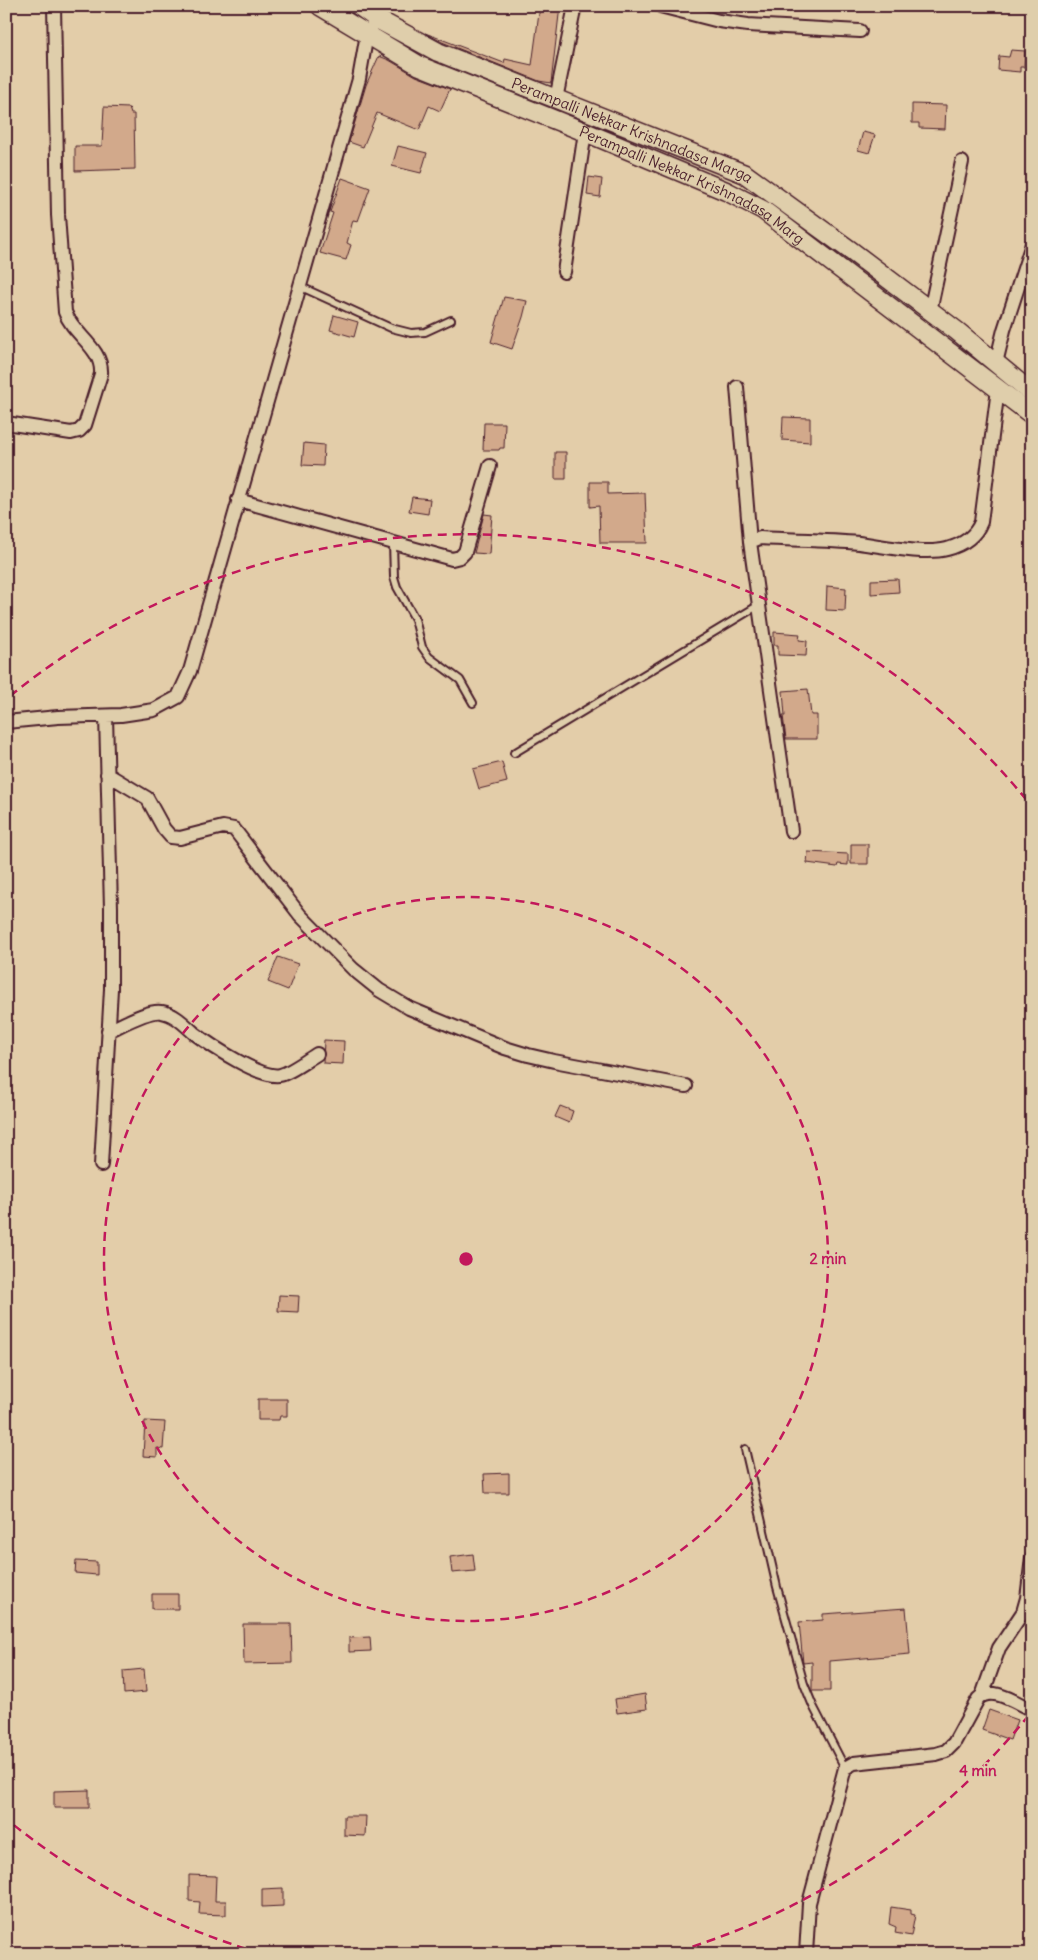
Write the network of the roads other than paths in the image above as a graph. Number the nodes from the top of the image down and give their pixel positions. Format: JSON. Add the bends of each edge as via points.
{"nodes":[{"id":1,"x":54,"y":6,"type":"edge"},
{"id":2,"x":320,"y":6,"type":"edge"},
{"id":3,"x":359,"y":6,"type":"edge"},
{"id":4,"x":575,"y":6,"type":"edge"},
{"id":5,"x":660,"y":6,"type":"edge"},
{"id":6,"x":379,"y":13,"type":"edge"},
{"id":7,"x":860,"y":31,"type":"dead end"},
{"id":8,"x":367,"y":34,"type":"junction"},
{"id":9,"x":556,"y":99,"type":"junction"},
{"id":10,"x":585,"y":132,"type":"junction"},
{"id":11,"x":962,"y":162,"type":"dead end"},
{"id":12,"x":1032,"y":244,"type":"edge"},
{"id":13,"x":564,"y":272,"type":"dead end"},
{"id":14,"x":299,"y":286,"type":"junction"},
{"id":15,"x":930,"y":311,"type":"junction"},
{"id":16,"x":451,"y":320,"type":"dead end"},
{"id":17,"x":996,"y":363,"type":"junction"},
{"id":18,"x":737,"y":387,"type":"dead end"},
{"id":19,"x":998,"y":390,"type":"junction"},
{"id":20,"x":1032,"y":393,"type":"edge"},
{"id":21,"x":1032,"y":415,"type":"edge"},
{"id":22,"x":6,"y":423,"type":"edge"},
{"id":23,"x":490,"y":466,"type":"dead end"},
{"id":24,"x":238,"y":500,"type":"junction"},
{"id":25,"x":750,"y":542,"type":"junction"},
{"id":26,"x":394,"y":543,"type":"junction"},
{"id":27,"x":758,"y":605,"type":"junction"},
{"id":28,"x":473,"y":703,"type":"dead end"},
{"id":29,"x":106,"y":716,"type":"junction"},
{"id":30,"x":6,"y":722,"type":"edge"},
{"id":31,"x":514,"y":753,"type":"dead end"},
{"id":32,"x":108,"y":774,"type":"junction"},
{"id":33,"x":791,"y":831,"type":"dead end"},
{"id":34,"x":108,"y":1031,"type":"junction"},
{"id":35,"x":317,"y":1054,"type":"dead end"},
{"id":36,"x":686,"y":1086,"type":"dead end"},
{"id":37,"x":101,"y":1165,"type":"dead end"},
{"id":38,"x":745,"y":1449,"type":"dead end"},
{"id":39,"x":1032,"y":1558,"type":"edge"},
{"id":40,"x":983,"y":1694,"type":"junction"},
{"id":41,"x":1032,"y":1710,"type":"edge"},
{"id":42,"x":845,"y":1768,"type":"junction"},
{"id":43,"x":806,"y":1954,"type":"edge"}],
"edges":[{"from":1,"to":22,"type":"street","via":[[58,215],[65,312],[68,321],[99,358],[101,374],[85,425],[79,431],[71,433]]},
{"from":2,"to":8,"type":"main road","name":"Perampalli Nekkar Krishnadasa Marg"},
{"from":3,"to":6,"type":"main road","name":"Perampalli Nekkar Krishnadasa Marga"},
{"from":4,"to":9,"type":"street"},
{"from":5,"to":7,"type":"street","via":[[748,25]]},
{"from":6,"to":8,"type":"street"},
{"from":6,"to":9,"type":"main road","name":"Perampalli Nekkar Krishnadasa Marga","via":[[438,52]]},
{"from":8,"to":10,"type":"main road","name":"Perampalli Nekkar Krishnadasa Marg","via":[[420,66]]},
{"from":8,"to":14,"type":"street","via":[[359,78]]},
{"from":9,"to":15,"type":"main road","name":"Perampalli Nekkar Krishnadasa Marga","via":[[745,174]]},
{"from":10,"to":13,"type":"street"},
{"from":10,"to":19,"type":"main road","name":"Perampalli Nekkar Krishnadasa Marg","via":[[726,190],[763,210]]},
{"from":11,"to":15,"type":"street"},
{"from":12,"to":17,"type":"street"},
{"from":14,"to":16,"type":"lane","via":[[391,328],[411,333],[425,332]]},
{"from":14,"to":24,"type":"street"},
{"from":15,"to":17,"type":"main road","name":"Perampalli Nekkar Krishnadasa Marga"},
{"from":17,"to":20,"type":"main road","name":"Perampalli Nekkar Krishnadasa Marga"},
{"from":18,"to":25,"type":"street"},
{"from":19,"to":21,"type":"main road","name":"Perampalli Nekkar Krishnadasa Marg"},
{"from":19,"to":25,"type":"street","via":[[981,522],[977,532],[968,540],[933,551],[760,538]]},
{"from":23,"to":26,"type":"street","via":[[460,557],[452,559]]},
{"from":24,"to":26,"type":"street"},
{"from":24,"to":29,"type":"street","via":[[190,671],[178,697],[154,710]]},
{"from":25,"to":27,"type":"street"},
{"from":26,"to":28,"type":"lane","via":[[394,577],[415,619],[422,648],[460,680]]},
{"from":27,"to":31,"type":"lane"},
{"from":27,"to":33,"type":"street"},
{"from":29,"to":30,"type":"street"},
{"from":29,"to":32,"type":"street"},
{"from":32,"to":34,"type":"street","via":[[111,908]]},
{"from":32,"to":36,"type":"street","via":[[147,798],[171,837],[180,838],[223,827],[234,828],[300,915],[353,969],[409,1008],[521,1053]]},
{"from":34,"to":35,"type":"street","via":[[153,1012],[163,1012],[212,1046],[260,1072],[272,1075],[281,1075]]},
{"from":34,"to":37,"type":"street"},
{"from":38,"to":42,"type":"lane","via":[[804,1684]]},
{"from":39,"to":40,"type":"street","via":[[1023,1612],[999,1648]]},
{"from":40,"to":41,"type":"street","via":[[994,1693]]},
{"from":40,"to":42,"type":"street","via":[[946,1751],[854,1763]]},
{"from":42,"to":43,"type":"street","via":[[809,1903]]}]}
